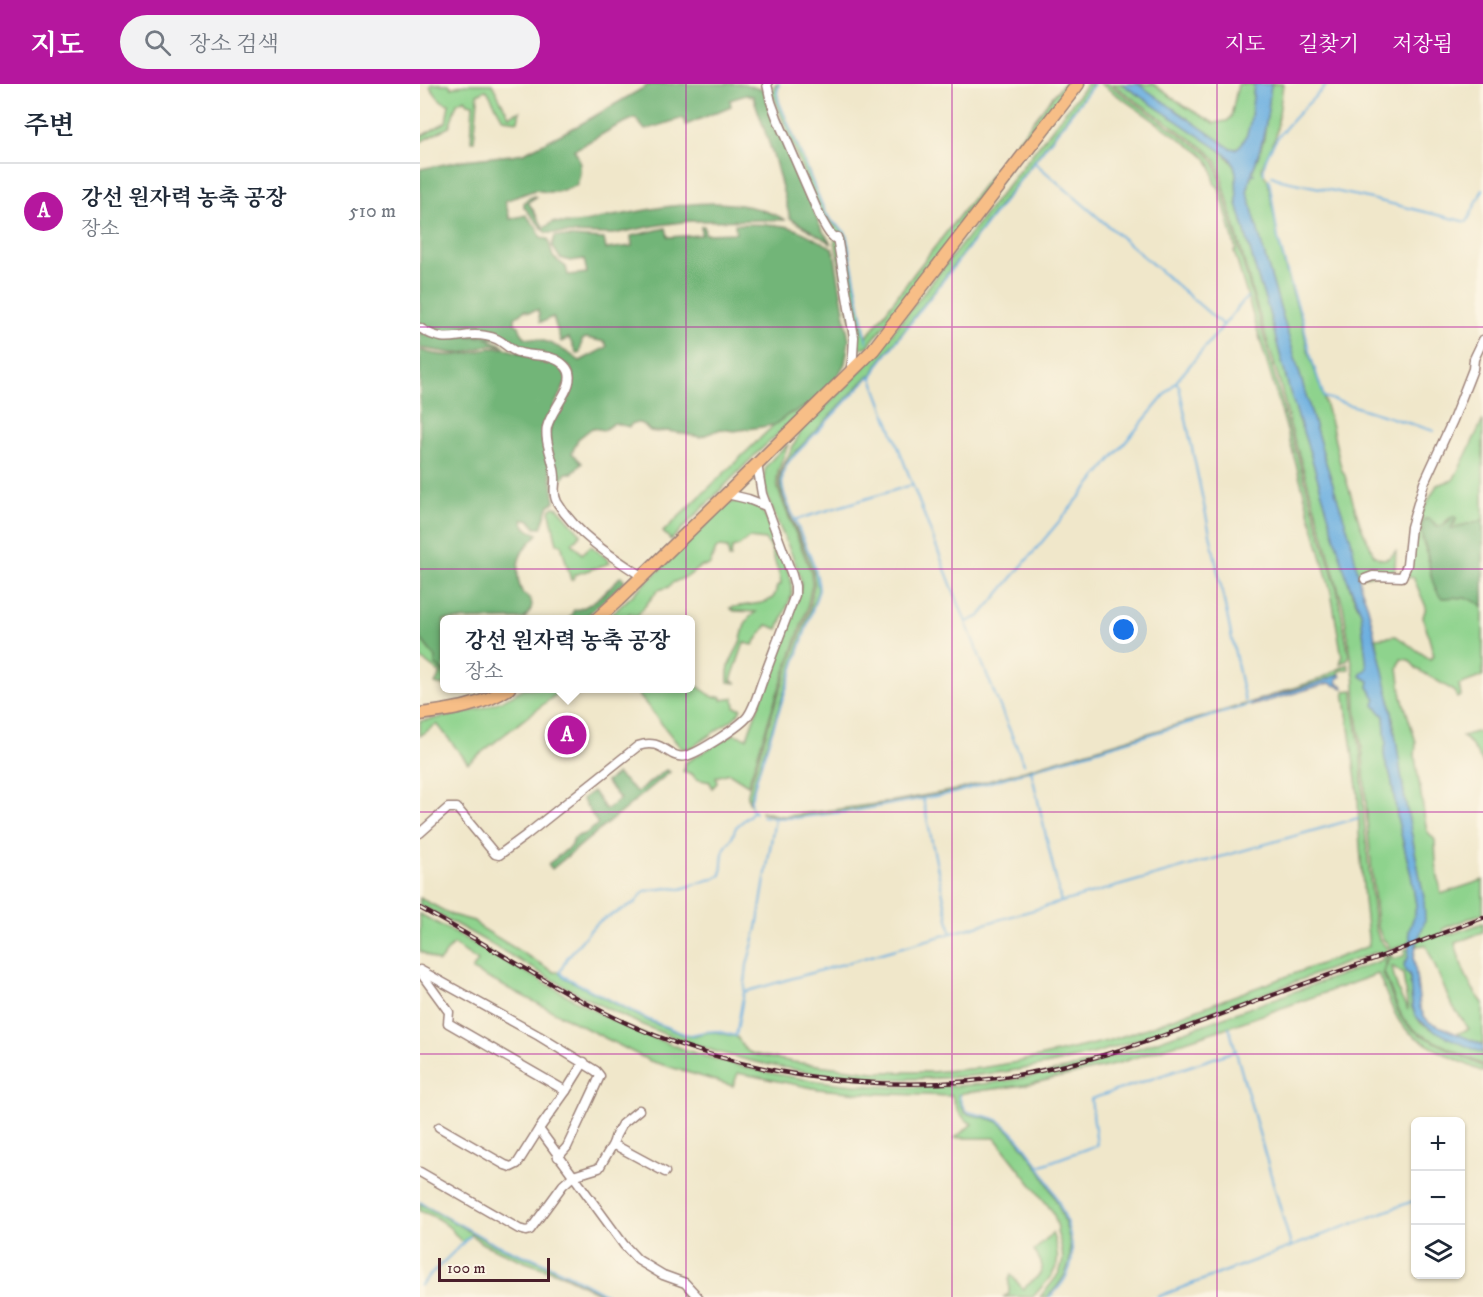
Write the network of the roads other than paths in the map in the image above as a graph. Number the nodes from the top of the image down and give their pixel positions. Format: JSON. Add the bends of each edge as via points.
{"nodes":[{"id":1,"x":1078,"y":84,"type":"edge"},
{"id":2,"x":770,"y":87,"type":"edge"},
{"id":3,"x":420,"y":328,"type":"edge"},
{"id":4,"x":1483,"y":340,"type":"edge"},
{"id":5,"x":850,"y":374,"type":"junction"},
{"id":6,"x":757,"y":464,"type":"junction"},
{"id":7,"x":727,"y":494,"type":"junction"},
{"id":8,"x":766,"y":506,"type":"junction"},
{"id":9,"x":643,"y":577,"type":"junction"},
{"id":10,"x":1365,"y":579,"type":"dead end"},
{"id":11,"x":601,"y":615,"type":"edge"},
{"id":12,"x":501,"y":693,"type":"edge"},
{"id":13,"x":420,"y":714,"type":"edge"},
{"id":14,"x":420,"y":833,"type":"edge"},
{"id":15,"x":420,"y":971,"type":"edge"},
{"id":16,"x":584,"y":1062,"type":"junction"},
{"id":17,"x":566,"y":1091,"type":"junction"},
{"id":18,"x":639,"y":1110,"type":"dead end"},
{"id":19,"x":439,"y":1128,"type":"dead end"},
{"id":20,"x":539,"y":1129,"type":"junction"},
{"id":21,"x":613,"y":1144,"type":"junction"},
{"id":22,"x":558,"y":1157,"type":"junction"},
{"id":23,"x":420,"y":1172,"type":"edge"},
{"id":24,"x":665,"y":1172,"type":"dead end"},
{"id":25,"x":573,"y":1176,"type":"junction"},
{"id":26,"x":698,"y":1297,"type":"edge"}],
"edges":[{"from":1,"to":5,"type":"main road","via":[[873,350]]},
{"from":2,"to":5,"type":"street","via":[[777,118],[821,219],[833,238],[838,239],[854,337]]},
{"from":3,"to":9,"type":"street","via":[[444,338],[492,337],[513,350],[555,359],[566,366],[570,382],[546,436],[554,470],[554,496],[595,544]]},
{"from":4,"to":10,"type":"street","via":[[1454,420],[1424,483],[1411,527],[1405,572],[1402,577]]},
{"from":5,"to":6,"type":"main road"},
{"from":6,"to":7,"type":"main road"},
{"from":6,"to":8,"type":"street"},
{"from":7,"to":8,"type":"street"},
{"from":7,"to":9,"type":"main road"},
{"from":8,"to":14,"type":"street","via":[[792,574],[795,595],[747,717],[683,756],[650,743],[638,746],[499,855],[457,808],[448,808]]},
{"from":9,"to":11,"type":"main road"},
{"from":12,"to":13,"type":"main road","via":[[471,706]]},
{"from":15,"to":16,"type":"street"},
{"from":15,"to":17,"type":"street","via":[[449,1012],[448,1023]]},
{"from":16,"to":17,"type":"street"},
{"from":16,"to":22,"type":"street","via":[[600,1076],[567,1147]]},
{"from":17,"to":20,"type":"street"},
{"from":18,"to":21,"type":"street","via":[[622,1124]]},
{"from":19,"to":20,"type":"street","via":[[511,1167],[517,1164]]},
{"from":20,"to":22,"type":"street"},
{"from":21,"to":24,"type":"street"},
{"from":21,"to":25,"type":"street","via":[[599,1168]]},
{"from":22,"to":25,"type":"street"},
{"from":23,"to":25,"type":"street","via":[[525,1231],[530,1230]]},
{"from":25,"to":26,"type":"street","via":[[638,1260],[685,1283]]}]}
